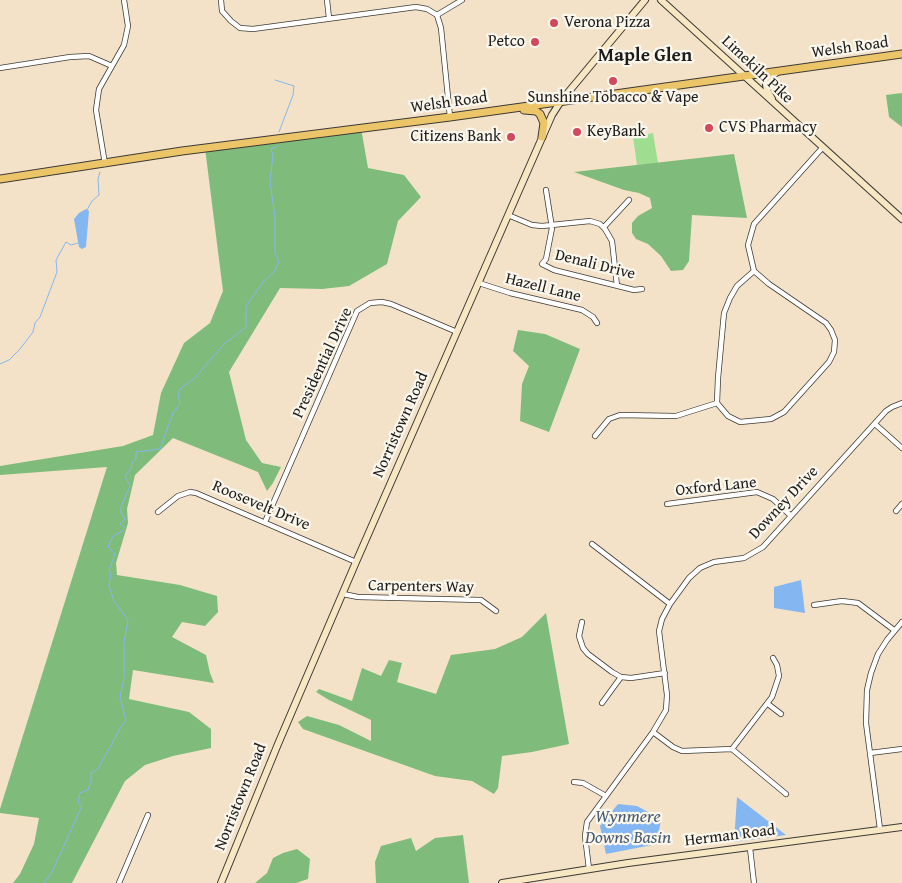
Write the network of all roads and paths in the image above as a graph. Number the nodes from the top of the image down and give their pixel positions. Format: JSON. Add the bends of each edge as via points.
{"nodes":[{"id":1,"x":124,"y":0,"type":"edge"},
{"id":2,"x":221,"y":0,"type":"edge"},
{"id":3,"x":327,"y":0,"type":"edge"},
{"id":4,"x":462,"y":0,"type":"edge"},
{"id":5,"x":645,"y":0,"type":"edge"},
{"id":6,"x":661,"y":0,"type":"edge"},
{"id":7,"x":437,"y":15,"type":"junction"},
{"id":8,"x":329,"y":18,"type":"junction"},
{"id":9,"x":902,"y":54,"type":"edge"},
{"id":10,"x":112,"y":66,"type":"junction"},
{"id":11,"x":0,"y":68,"type":"edge"},
{"id":12,"x":777,"y":72,"type":"junction"},
{"id":13,"x":744,"y":77,"type":"junction"},
{"id":14,"x":560,"y":101,"type":"junction"},
{"id":15,"x":498,"y":110,"type":"junction"},
{"id":16,"x":782,"y":112,"type":"junction"},
{"id":17,"x":450,"y":117,"type":"junction"},
{"id":18,"x":542,"y":137,"type":"junction"},
{"id":19,"x":823,"y":147,"type":"junction"},
{"id":20,"x":105,"y":164,"type":"junction"},
{"id":21,"x":0,"y":179,"type":"edge"},
{"id":22,"x":546,"y":190,"type":"dead end"},
{"id":23,"x":629,"y":200,"type":"dead end"},
{"id":24,"x":508,"y":215,"type":"junction"},
{"id":25,"x":902,"y":219,"type":"edge"},
{"id":26,"x":552,"y":225,"type":"junction"},
{"id":27,"x":604,"y":227,"type":"junction"},
{"id":28,"x":754,"y":271,"type":"junction"},
{"id":29,"x":478,"y":283,"type":"junction"},
{"id":30,"x":617,"y":286,"type":"junction"},
{"id":31,"x":642,"y":289,"type":"dead end"},
{"id":32,"x":597,"y":323,"type":"dead end"},
{"id":33,"x":457,"y":332,"type":"junction"},
{"id":34,"x":717,"y":403,"type":"junction"},
{"id":35,"x":902,"y":403,"type":"edge"},
{"id":36,"x":875,"y":424,"type":"junction"},
{"id":37,"x":595,"y":436,"type":"dead end"},
{"id":38,"x":902,"y":448,"type":"edge"},
{"id":39,"x":667,"y":504,"type":"dead end"},
{"id":40,"x":902,"y":504,"type":"edge"},
{"id":41,"x":896,"y":511,"type":"dead end"},
{"id":42,"x":158,"y":512,"type":"dead end"},
{"id":43,"x":790,"y":515,"type":"junction"},
{"id":44,"x":265,"y":522,"type":"junction"},
{"id":45,"x":592,"y":544,"type":"dead end"},
{"id":46,"x":356,"y":562,"type":"junction"},
{"id":47,"x":343,"y":594,"type":"junction"},
{"id":48,"x":670,"y":604,"type":"junction"},
{"id":49,"x":814,"y":605,"type":"dead end"},
{"id":50,"x":496,"y":611,"type":"dead end"},
{"id":51,"x":582,"y":622,"type":"dead end"},
{"id":52,"x":902,"y":622,"type":"edge"},
{"id":53,"x":894,"y":630,"type":"junction"},
{"id":54,"x":773,"y":658,"type":"dead end"},
{"id":55,"x":665,"y":673,"type":"junction"},
{"id":56,"x":621,"y":677,"type":"junction"},
{"id":57,"x":602,"y":703,"type":"dead end"},
{"id":58,"x":768,"y":704,"type":"junction"},
{"id":59,"x":780,"y":714,"type":"dead end"},
{"id":60,"x":653,"y":732,"type":"junction"},
{"id":61,"x":732,"y":749,"type":"junction"},
{"id":62,"x":902,"y":749,"type":"edge"},
{"id":63,"x":870,"y":753,"type":"junction"},
{"id":64,"x":574,"y":782,"type":"dead end"},
{"id":65,"x":786,"y":794,"type":"dead end"},
{"id":66,"x":606,"y":796,"type":"junction"},
{"id":67,"x":148,"y":814,"type":"dead end"},
{"id":68,"x":902,"y":827,"type":"edge"},
{"id":69,"x":880,"y":829,"type":"junction"},
{"id":70,"x":750,"y":848,"type":"junction"},
{"id":71,"x":589,"y":869,"type":"junction"},
{"id":72,"x":119,"y":883,"type":"edge"},
{"id":73,"x":221,"y":883,"type":"edge"},
{"id":74,"x":502,"y":883,"type":"edge"},
{"id":75,"x":754,"y":883,"type":"edge"}],
"edges":[{"from":1,"to":10,"type":"street","via":[[128,26],[124,45]]},
{"from":2,"to":8,"type":"street","via":[[222,11],[240,28]]},
{"from":3,"to":8,"type":"street"},
{"from":4,"to":7,"type":"street"},
{"from":5,"to":14,"type":"main road","name":"Norristown Road"},
{"from":6,"to":13,"type":"main road","name":"Limekiln Pike"},
{"from":7,"to":8,"type":"street","via":[[416,6]]},
{"from":7,"to":17,"type":"street"},
{"from":9,"to":12,"type":"main road","name":"Welsh Road"},
{"from":10,"to":11,"type":"street","via":[[90,56]]},
{"from":10,"to":20,"type":"street","via":[[99,89],[96,110]]},
{"from":12,"to":13,"type":"main road","name":"Welsh Road"},
{"from":12,"to":16,"type":"main road","via":[[766,85]]},
{"from":13,"to":14,"type":"main road","name":"Welsh Road"},
{"from":13,"to":16,"type":"main road","name":"Limekiln Pike"},
{"from":14,"to":15,"type":"main road","name":"Welsh Road"},
{"from":14,"to":18,"type":"main road","name":"Norristown Road"},
{"from":15,"to":17,"type":"main road","name":"Welsh Road"},
{"from":15,"to":18,"type":"main road","via":[[536,111],[544,123]]},
{"from":16,"to":19,"type":"main road","name":"Limekiln Pike"},
{"from":17,"to":20,"type":"main road","name":"Welsh Road"},
{"from":18,"to":24,"type":"main road","name":"Norristown Road"},
{"from":19,"to":25,"type":"main road","name":"Limekiln Pike"},
{"from":19,"to":28,"type":"street","via":[[754,224],[748,245]]},
{"from":20,"to":21,"type":"main road","name":"Welsh Road"},
{"from":22,"to":26,"type":"street"},
{"from":23,"to":27,"type":"street"},
{"from":24,"to":26,"type":"street","via":[[532,225]]},
{"from":24,"to":29,"type":"main road","name":"Norristown Road"},
{"from":26,"to":27,"type":"street","via":[[590,221]]},
{"from":26,"to":30,"type":"street","name":"Denali Drive","via":[[546,259],[542,264]]},
{"from":27,"to":30,"type":"street","via":[[612,241]]},
{"from":28,"to":34,"type":"street","via":[[737,286],[724,312]]},
{"from":28,"to":34,"type":"street","via":[[826,323],[835,340],[834,352],[829,362],[784,412],[771,419],[740,422],[728,416]]},
{"from":29,"to":32,"type":"street","name":"Hazell Lane","via":[[510,294],[582,310]]},
{"from":29,"to":33,"type":"main road","name":"Norristown Road"},
{"from":30,"to":31,"type":"street","name":"Denali Drive"},
{"from":33,"to":44,"type":"street","name":"Presidential Drive","via":[[392,304],[370,304],[357,311]]},
{"from":33,"to":46,"type":"main road","name":"Norristown Road"},
{"from":34,"to":37,"type":"street","via":[[676,416],[620,415],[609,420]]},
{"from":35,"to":36,"type":"street","name":"Downey Drive","via":[[886,411]]},
{"from":36,"to":38,"type":"street"},
{"from":36,"to":43,"type":"street","name":"Downey Drive"},
{"from":39,"to":43,"type":"street","name":"Oxford Lane","via":[[758,492],[773,498]]},
{"from":40,"to":41,"type":"street"},
{"from":42,"to":44,"type":"street","name":"Roosevelt Drive","via":[[178,496],[190,492]]},
{"from":43,"to":48,"type":"street","name":"Downey Drive","via":[[763,547],[751,555],[700,568]]},
{"from":44,"to":46,"type":"street","name":"Roosevelt Drive"},
{"from":45,"to":48,"type":"street"},
{"from":46,"to":47,"type":"main road","name":"Norristown Road"},
{"from":47,"to":50,"type":"street","name":"Carpenters Way","via":[[358,598],[481,600]]},
{"from":47,"to":73,"type":"main road","name":"Norristown Road"},
{"from":48,"to":55,"type":"street","name":"Downey Drive","via":[[659,631]]},
{"from":49,"to":53,"type":"street","via":[[842,601],[858,603]]},
{"from":51,"to":56,"type":"street","via":[[579,636],[583,648]]},
{"from":52,"to":53,"type":"street"},
{"from":53,"to":63,"type":"street","via":[[878,654],[869,682],[866,710]]},
{"from":54,"to":58,"type":"street","via":[[778,680]]},
{"from":55,"to":56,"type":"street"},
{"from":55,"to":60,"type":"street","name":"Downey Drive","via":[[668,702]]},
{"from":56,"to":57,"type":"street"},
{"from":58,"to":59,"type":"street"},
{"from":58,"to":61,"type":"street"},
{"from":60,"to":61,"type":"street","via":[[682,751]]},
{"from":60,"to":66,"type":"street","name":"Downey Drive"},
{"from":61,"to":65,"type":"street"},
{"from":62,"to":63,"type":"street"},
{"from":63,"to":69,"type":"street"},
{"from":64,"to":66,"type":"street","via":[[583,783]]},
{"from":66,"to":71,"type":"street","name":"Downey Drive","via":[[585,828]]},
{"from":67,"to":72,"type":"street"},
{"from":68,"to":69,"type":"main road","name":"Herman Road"},
{"from":69,"to":70,"type":"main road","name":"Herman Road"},
{"from":70,"to":71,"type":"main road","name":"Herman Road"},
{"from":70,"to":75,"type":"street"},
{"from":71,"to":74,"type":"main road","name":"Herman Road"}]}
